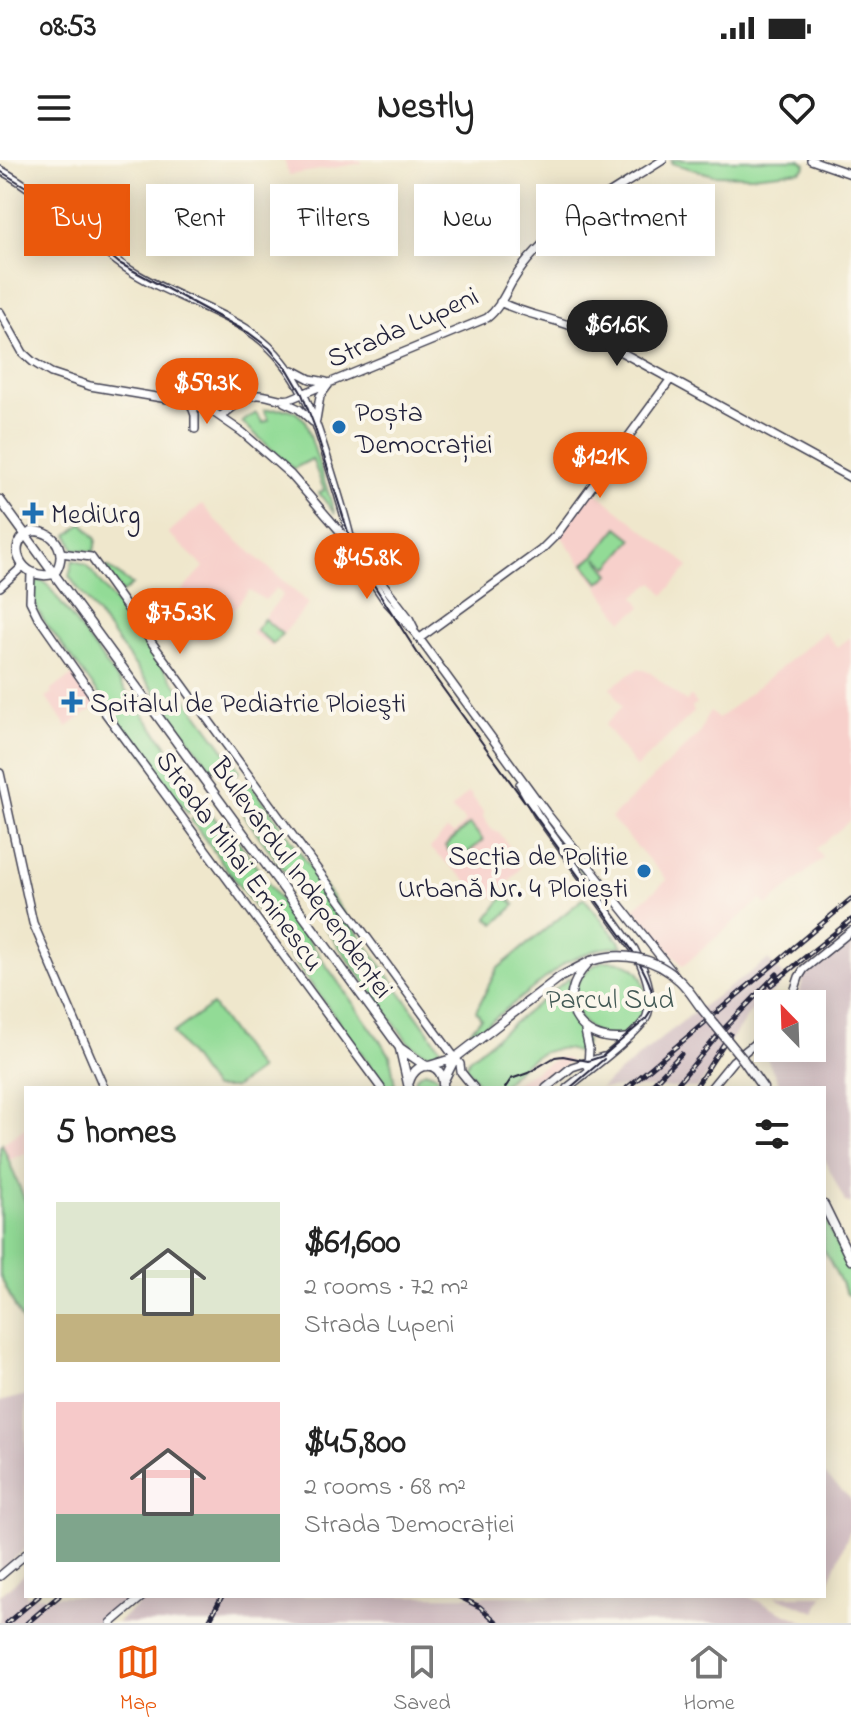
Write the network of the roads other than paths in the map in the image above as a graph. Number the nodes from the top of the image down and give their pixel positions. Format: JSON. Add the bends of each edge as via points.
{"nodes":[{"id":1,"x":663,"y":160,"type":"edge"},
{"id":2,"x":811,"y":160,"type":"edge"},
{"id":3,"x":0,"y":170,"type":"edge"},
{"id":4,"x":851,"y":174,"type":"edge"},
{"id":5,"x":500,"y":302,"type":"junction"},
{"id":6,"x":0,"y":312,"type":"edge"},
{"id":7,"x":288,"y":367,"type":"junction"},
{"id":8,"x":670,"y":380,"type":"junction"},
{"id":9,"x":332,"y":382,"type":"junction"},
{"id":10,"x":304,"y":393,"type":"junction"},
{"id":11,"x":282,"y":401,"type":"junction"},
{"id":12,"x":191,"y":404,"type":"junction"},
{"id":13,"x":221,"y":416,"type":"junction"},
{"id":14,"x":316,"y":426,"type":"junction"},
{"id":15,"x":195,"y":429,"type":"dead end"},
{"id":16,"x":851,"y":478,"type":"edge"},
{"id":17,"x":0,"y":500,"type":"edge"},
{"id":18,"x":348,"y":526,"type":"junction"},
{"id":19,"x":25,"y":535,"type":"junction"},
{"id":20,"x":351,"y":544,"type":"junction"},
{"id":21,"x":61,"y":553,"type":"junction"},
{"id":22,"x":23,"y":566,"type":"junction"},
{"id":23,"x":31,"y":573,"type":"junction"},
{"id":24,"x":54,"y":574,"type":"junction"},
{"id":25,"x":0,"y":587,"type":"edge"},
{"id":26,"x":418,"y":636,"type":"junction"},
{"id":27,"x":511,"y":764,"type":"junction"},
{"id":28,"x":0,"y":773,"type":"edge"},
{"id":29,"x":554,"y":830,"type":"junction"},
{"id":30,"x":851,"y":931,"type":"edge"},
{"id":31,"x":591,"y":961,"type":"junction"},
{"id":32,"x":679,"y":980,"type":"junction"},
{"id":33,"x":794,"y":990,"type":"edge"},
{"id":34,"x":585,"y":1030,"type":"junction"},
{"id":35,"x":627,"y":1037,"type":"junction"},
{"id":36,"x":754,"y":1044,"type":"edge"},
{"id":37,"x":400,"y":1048,"type":"junction"},
{"id":38,"x":412,"y":1056,"type":"junction"},
{"id":39,"x":605,"y":1056,"type":"junction"},
{"id":40,"x":455,"y":1057,"type":"junction"},
{"id":41,"x":588,"y":1061,"type":"junction"},
{"id":42,"x":428,"y":1066,"type":"junction"},
{"id":43,"x":586,"y":1072,"type":"junction"},
{"id":44,"x":409,"y":1085,"type":"edge"},
{"id":45,"x":445,"y":1085,"type":"edge"},
{"id":46,"x":103,"y":1086,"type":"edge"},
{"id":47,"x":380,"y":1086,"type":"edge"},
{"id":48,"x":472,"y":1086,"type":"edge"},
{"id":49,"x":548,"y":1086,"type":"edge"},
{"id":50,"x":569,"y":1086,"type":"edge"},
{"id":51,"x":713,"y":1086,"type":"edge"},
{"id":52,"x":761,"y":1086,"type":"edge"},
{"id":53,"x":826,"y":1209,"type":"edge"},
{"id":54,"x":851,"y":1260,"type":"edge"},
{"id":55,"x":24,"y":1556,"type":"edge"},
{"id":56,"x":0,"y":1576,"type":"edge"},
{"id":57,"x":141,"y":1598,"type":"edge"},
{"id":58,"x":111,"y":1623,"type":"edge"}],
"edges":[{"from":1,"to":5,"type":"street","via":[[555,233],[523,266]]},
{"from":2,"to":4,"type":"street"},
{"from":3,"to":7,"type":"street","via":[[40,195],[133,272],[241,326]]},
{"from":5,"to":8,"type":"street","name":"Strada Lupeni","via":[[575,327]]},
{"from":5,"to":9,"type":"street","name":"Strada Lupeni","via":[[487,318]]},
{"from":6,"to":12,"type":"street","via":[[23,353],[51,373],[90,386]]},
{"from":7,"to":9,"type":"street","via":[[315,381]]},
{"from":7,"to":10,"type":"street"},
{"from":8,"to":16,"type":"street","name":"Strada Lupeni"},
{"from":8,"to":26,"type":"street","via":[[557,534]]},
{"from":9,"to":10,"type":"street","name":"Strada Lupeni"},
{"from":9,"to":14,"type":"street","via":[[318,403]]},
{"from":10,"to":11,"type":"street","name":"Strada Lupeni"},
{"from":10,"to":14,"type":"street"},
{"from":11,"to":13,"type":"street","name":"Strada Lupeni","via":[[255,395]]},
{"from":11,"to":14,"type":"street"},
{"from":12,"to":13,"type":"street"},
{"from":12,"to":15,"type":"street"},
{"from":13,"to":20,"type":"street","via":[[291,475]]},
{"from":14,"to":18,"type":"street"},
{"from":17,"to":19,"type":"main road","name":"Bulevardul Independenței"},
{"from":18,"to":20,"type":"street"},
{"from":18,"to":26,"type":"street"},
{"from":19,"to":21,"type":"main road","via":[[45,533],[56,540]]},
{"from":19,"to":22,"type":"main road","via":[[18,550]]},
{"from":19,"to":24,"type":"main road","name":"Bulevardul Independenței"},
{"from":20,"to":26,"type":"street","via":[[385,600]]},
{"from":21,"to":24,"type":"main road"},
{"from":21,"to":40,"type":"street","via":[[91,557]]},
{"from":22,"to":23,"type":"main road"},
{"from":22,"to":25,"type":"street"},
{"from":23,"to":24,"type":"main road"},
{"from":23,"to":47,"type":"street","name":"Strada Mihai Eminescu","via":[[33,610]]},
{"from":24,"to":37,"type":"main road","name":"Bulevardul Independenței"},
{"from":26,"to":27,"type":"street"},
{"from":27,"to":29,"type":"street"},
{"from":27,"to":29,"type":"street","via":[[535,811]]},
{"from":28,"to":46,"type":"street","via":[[33,923]]},
{"from":29,"to":32,"type":"street","bridge":true},
{"from":29,"to":35,"type":"street","via":[[629,942],[648,982],[644,1023]]},
{"from":30,"to":33,"type":"street","via":[[804,969]]},
{"from":31,"to":32,"type":"main road","bridge":true,"via":[[634,958]]},
{"from":31,"to":34,"type":"street","via":[[572,991],[572,1006]]},
{"from":31,"to":40,"type":"main road","via":[[560,977]]},
{"from":32,"to":52,"type":"main road","bridge":true},
{"from":34,"to":35,"type":"street","via":[[608,1039]]},
{"from":34,"to":41,"type":"street"},
{"from":35,"to":39,"type":"street"},
{"from":36,"to":51,"type":"street"},
{"from":37,"to":38,"type":"main road","name":"Bulevardul Independenței"},
{"from":37,"to":44,"type":"main road","name":"Bulevardul Independenței"},
{"from":38,"to":40,"type":"main road"},
{"from":38,"to":42,"type":"main road","name":"Bulevardul Independenței"},
{"from":39,"to":41,"type":"street"},
{"from":39,"to":43,"type":"street"},
{"from":40,"to":42,"type":"main road"},
{"from":40,"to":45,"type":"main road"},
{"from":40,"to":48,"type":"street"},
{"from":41,"to":43,"type":"street"},
{"from":41,"to":49,"type":"street"},
{"from":42,"to":44,"type":"main road","name":"Bulevardul Independenței","via":[[416,1069]]},
{"from":42,"to":45,"type":"main road","name":"Bulevardul Independenței","via":[[440,1071]]},
{"from":43,"to":50,"type":"street"},
{"from":53,"to":54,"type":"main road"},
{"from":55,"to":56,"type":"street"},
{"from":57,"to":58,"type":"street"}]}
